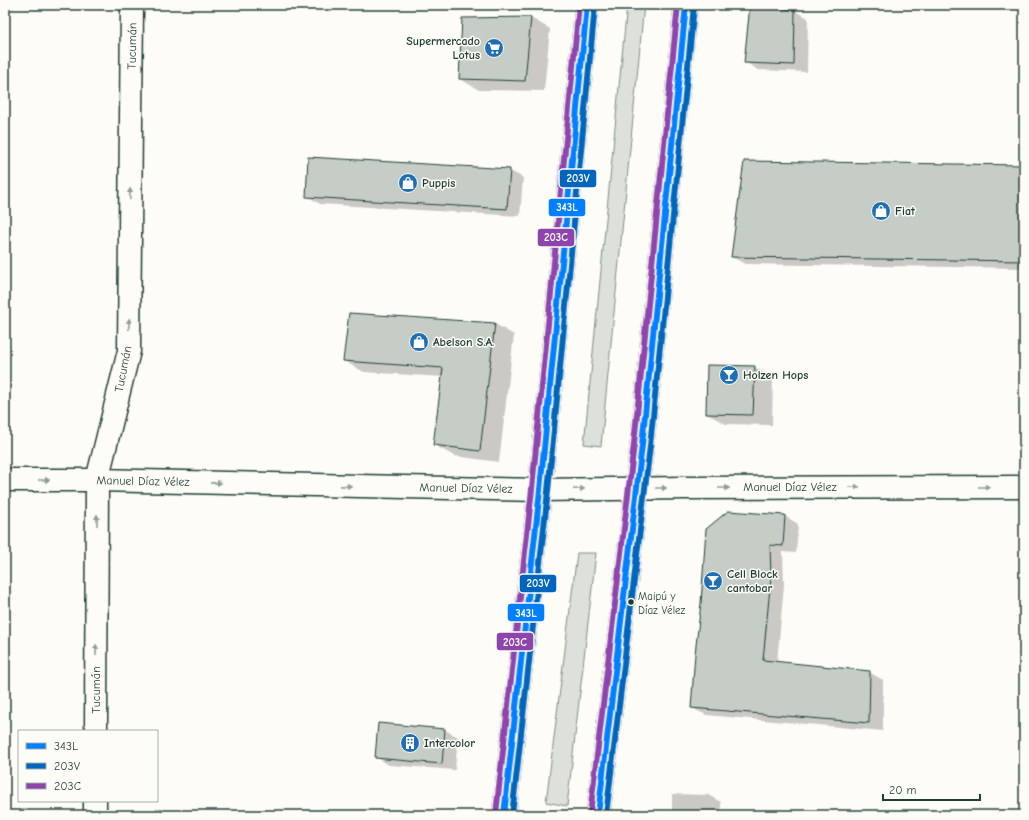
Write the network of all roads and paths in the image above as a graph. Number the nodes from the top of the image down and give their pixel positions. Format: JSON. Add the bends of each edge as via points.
{"nodes":[{"id":1,"x":132,"y":5,"type":"edge"},
{"id":2,"x":587,"y":5,"type":"edge"},
{"id":3,"x":686,"y":5,"type":"edge"},
{"id":4,"x":5,"y":480,"type":"edge"},
{"id":5,"x":97,"y":480,"type":"junction"},
{"id":6,"x":1024,"y":487,"type":"edge"},
{"id":7,"x":637,"y":488,"type":"junction"},
{"id":8,"x":540,"y":490,"type":"junction"},
{"id":9,"x":96,"y":730,"type":"edge"},
{"id":10,"x":95,"y":802,"type":"edge"},
{"id":11,"x":95,"y":815,"type":"edge"},
{"id":12,"x":504,"y":815,"type":"edge"},
{"id":13,"x":598,"y":815,"type":"edge"}],
"edges":[{"from":5,"to":1,"type":"street","name":"Tucumán","one_way":true,"via":[[129,351]]},
{"from":2,"to":8,"type":"street"},
{"from":3,"to":7,"type":"street"},
{"from":4,"to":5,"type":"street","name":"Manuel Díaz Vélez","one_way":true},
{"from":5,"to":8,"type":"street","name":"Manuel Díaz Vélez","one_way":true},
{"from":9,"to":5,"type":"street","name":"Tucumán","one_way":true},
{"from":7,"to":6,"type":"street","name":"Manuel Díaz Vélez","one_way":true},
{"from":8,"to":7,"type":"street","name":"Manuel Díaz Vélez","one_way":true},
{"from":7,"to":13,"type":"street"},
{"from":8,"to":12,"type":"street"},
{"from":10,"to":11,"type":"street"}]}
